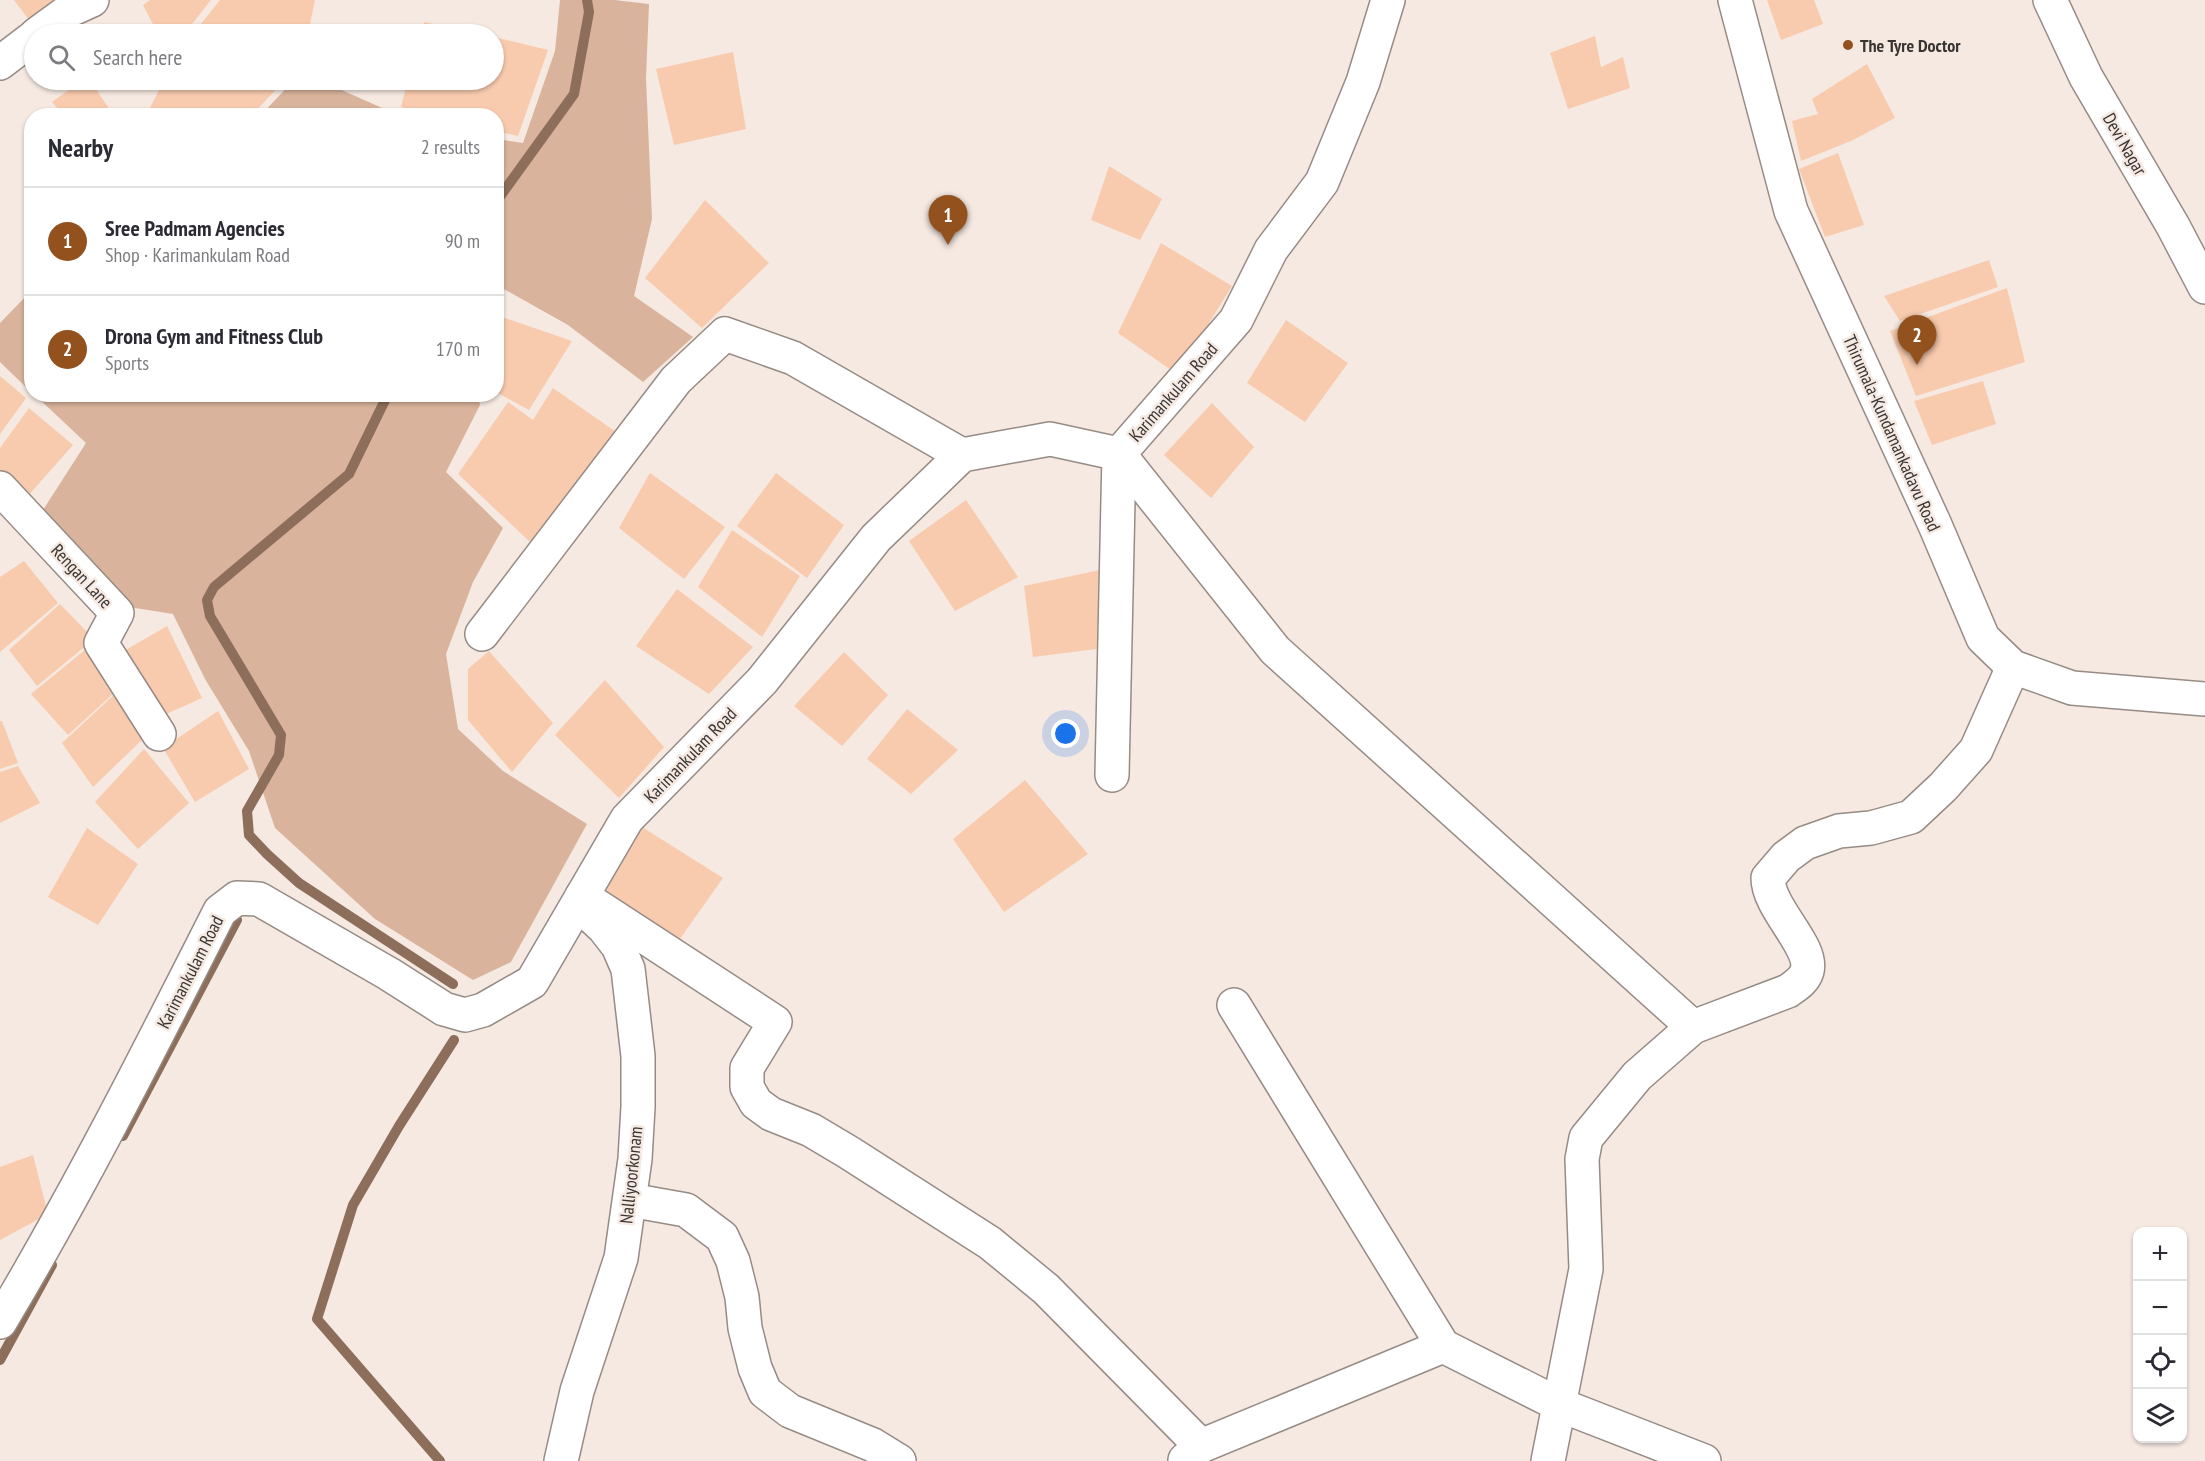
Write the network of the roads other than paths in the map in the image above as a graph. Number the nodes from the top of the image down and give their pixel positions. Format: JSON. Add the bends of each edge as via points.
{"nodes":[{"id":1,"x":92,"y":0,"type":"edge"},
{"id":2,"x":1388,"y":0,"type":"edge"},
{"id":3,"x":1735,"y":0,"type":"edge"},
{"id":4,"x":2050,"y":0,"type":"edge"},
{"id":5,"x":52,"y":24,"type":"edge"},
{"id":6,"x":24,"y":45,"type":"edge"},
{"id":7,"x":0,"y":63,"type":"edge"},
{"id":8,"x":2205,"y":286,"type":"edge"},
{"id":9,"x":1119,"y":454,"type":"junction"},
{"id":10,"x":962,"y":455,"type":"junction"},
{"id":11,"x":0,"y":488,"type":"edge"},
{"id":12,"x":482,"y":634,"type":"dead end"},
{"id":13,"x":2013,"y":667,"type":"junction"},
{"id":14,"x":2205,"y":699,"type":"edge"},
{"id":15,"x":159,"y":734,"type":"dead end"},
{"id":16,"x":1112,"y":775,"type":"dead end"},
{"id":17,"x":582,"y":896,"type":"junction"},
{"id":18,"x":1234,"y":1005,"type":"dead end"},
{"id":19,"x":1694,"y":1027,"type":"junction"},
{"id":20,"x":630,"y":1200,"type":"junction"},
{"id":21,"x":0,"y":1322,"type":"edge"},
{"id":22,"x":1443,"y":1346,"type":"junction"},
{"id":23,"x":1560,"y":1405,"type":"junction"},
{"id":24,"x":1193,"y":1454,"type":"edge"},
{"id":25,"x":561,"y":1461,"type":"edge"},
{"id":26,"x":899,"y":1461,"type":"edge"},
{"id":27,"x":1548,"y":1461,"type":"edge"},
{"id":28,"x":1704,"y":1461,"type":"edge"}],
"edges":[{"from":1,"to":5,"type":"street"},
{"from":2,"to":9,"type":"street","name":"Karimankulam Road","via":[[1363,82],[1322,182],[1271,250],[1236,320]]},
{"from":3,"to":13,"type":"street","name":"Thirumala-Kundamankadavu Road","via":[[1791,211],[1983,638]]},
{"from":4,"to":8,"type":"street","name":"Devi Nagar","via":[[2086,77]]},
{"from":6,"to":7,"type":"street"},
{"from":9,"to":10,"type":"street","name":"Karimankulam Road","via":[[1050,439]]},
{"from":9,"to":16,"type":"street"},
{"from":9,"to":19,"type":"street","via":[[1275,650]]},
{"from":10,"to":12,"type":"street","via":[[793,358],[725,334],[676,380]]},
{"from":10,"to":17,"type":"street","name":"Karimankulam Road","via":[[876,538],[762,681],[627,819]]},
{"from":11,"to":15,"type":"street","name":"Rengan Lane","via":[[117,613],[101,643]]},
{"from":13,"to":14,"type":"street","name":"Thirumala-Kundamankadavu Road","via":[[2072,688]]},
{"from":13,"to":19,"type":"street","via":[[1976,750],[1911,817],[1871,828],[1839,831],[1805,843],[1768,878],[1773,902],[1806,957],[1807,971],[1800,982],[1788,991]]},
{"from":17,"to":20,"type":"street","name":"Nalliyoorkonam","via":[[590,916],[618,946],[628,969],[638,1056]]},
{"from":17,"to":21,"type":"street","name":"Karimankulam Road","via":[[532,982],[483,1010],[465,1015],[444,1009],[259,899],[237,898],[220,911],[26,1280]]},
{"from":17,"to":24,"type":"street","via":[[775,1022],[747,1068],[747,1088],[756,1103],[771,1114],[811,1130],[990,1243],[1046,1289]]},
{"from":18,"to":22,"type":"street"},
{"from":19,"to":23,"type":"street","via":[[1637,1076],[1586,1138],[1582,1159],[1587,1269]]},
{"from":20,"to":25,"type":"street","name":"Nalliyoorkonam","via":[[621,1258],[577,1391]]},
{"from":20,"to":26,"type":"street","via":[[686,1210],[722,1237],[733,1261],[745,1329],[765,1392],[790,1412],[873,1445]]},
{"from":22,"to":23,"type":"street"},
{"from":22,"to":24,"type":"street"},
{"from":23,"to":27,"type":"street"},
{"from":23,"to":28,"type":"street"}]}
